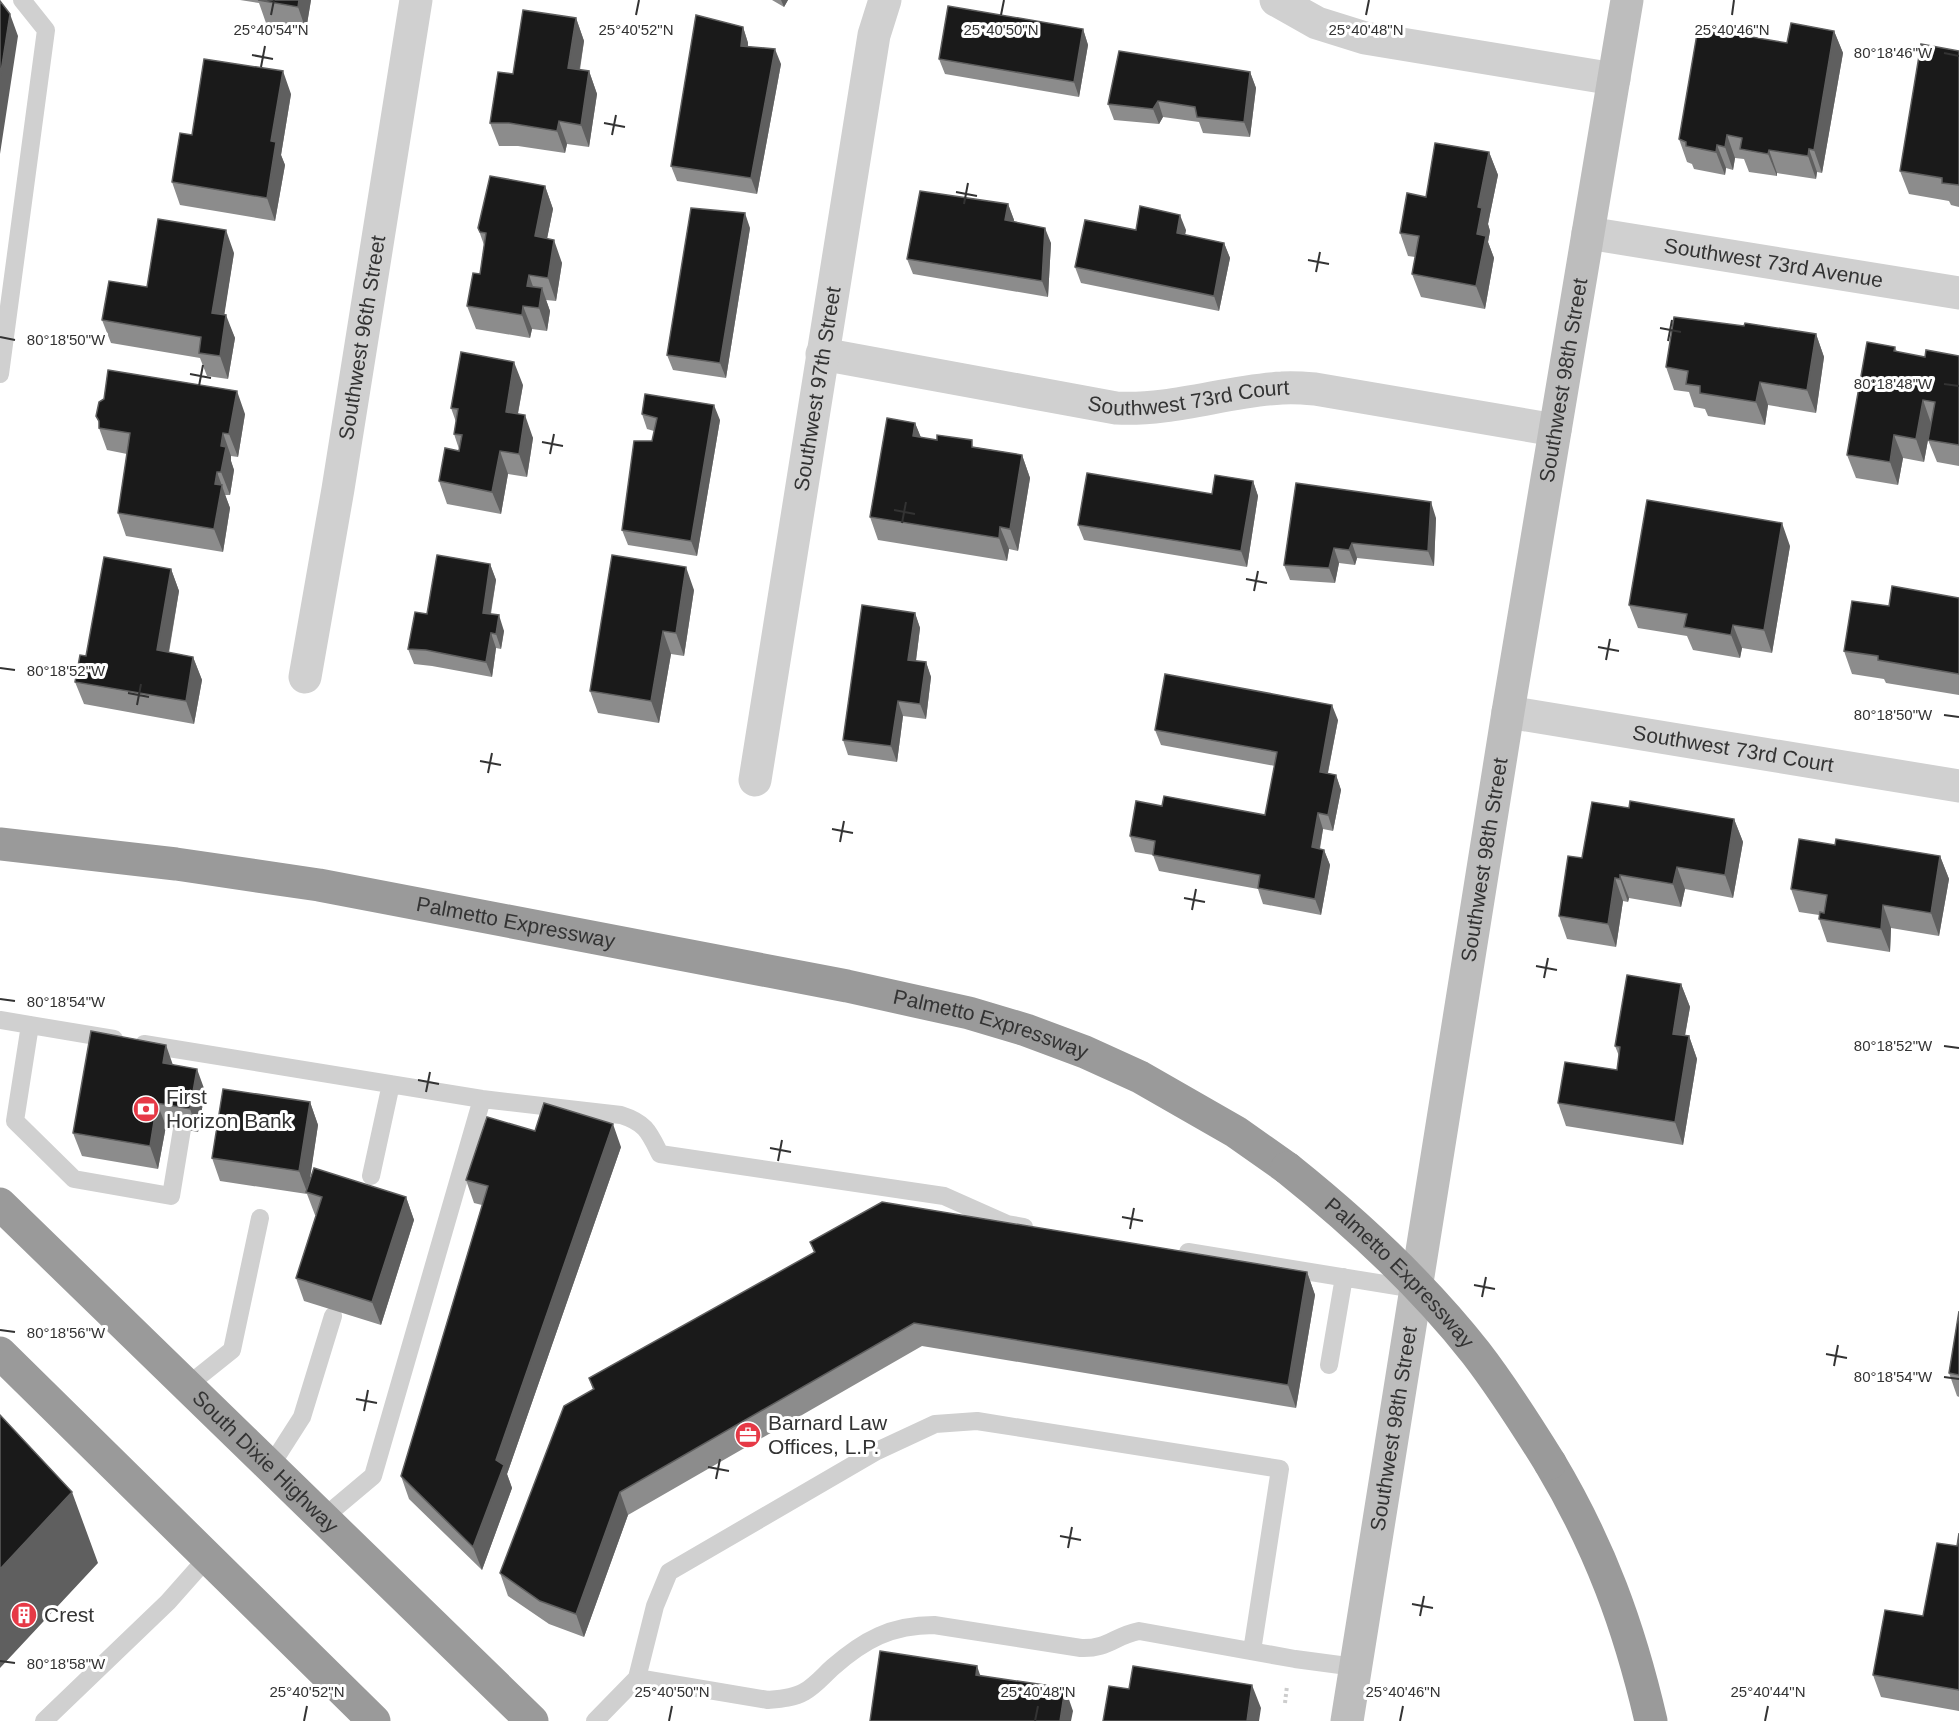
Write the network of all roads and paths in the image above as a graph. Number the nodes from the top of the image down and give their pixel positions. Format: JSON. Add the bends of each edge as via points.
{"nodes":[{"id":1,"x":22,"y":0,"type":"edge"},
{"id":2,"x":416,"y":0,"type":"edge"},
{"id":3,"x":885,"y":0,"type":"edge"},
{"id":4,"x":1276,"y":0,"type":"edge"},
{"id":5,"x":1627,"y":0,"type":"edge"},
{"id":6,"x":1614,"y":79,"type":"junction"},
{"id":7,"x":1588,"y":233,"type":"junction"},
{"id":8,"x":1959,"y":293,"type":"edge"},
{"id":9,"x":822,"y":354,"type":"junction"},
{"id":10,"x":0,"y":374,"type":"edge"},
{"id":11,"x":1555,"y":430,"type":"junction"},
{"id":12,"x":305,"y":677,"type":"dead end"},
{"id":13,"x":1508,"y":712,"type":"junction"},
{"id":14,"x":755,"y":780,"type":"dead end"},
{"id":15,"x":1959,"y":786,"type":"edge"},
{"id":16,"x":0,"y":844,"type":"edge"},
{"id":17,"x":0,"y":1020,"type":"edge"},
{"id":18,"x":30,"y":1025,"type":"junction"},
{"id":19,"x":194,"y":1052,"type":"junction"},
{"id":20,"x":192,"y":1070,"type":"edge"},
{"id":21,"x":391,"y":1084,"type":"junction"},
{"id":22,"x":482,"y":1099,"type":"junction"},
{"id":23,"x":182,"y":1129,"type":"edge"},
{"id":24,"x":371,"y":1176,"type":"dead end"},
{"id":25,"x":0,"y":1204,"type":"edge"},
{"id":26,"x":260,"y":1218,"type":"dead end"},
{"id":27,"x":1042,"y":1230,"type":"edge"},
{"id":28,"x":1172,"y":1250,"type":"edge"},
{"id":29,"x":1344,"y":1277,"type":"junction"},
{"id":30,"x":1415,"y":1289,"type":"junction"},
{"id":31,"x":333,"y":1316,"type":"edge"},
{"id":32,"x":0,"y":1353,"type":"edge"},
{"id":33,"x":1329,"y":1365,"type":"dead end"},
{"id":34,"x":187,"y":1386,"type":"junction"},
{"id":35,"x":270,"y":1467,"type":"junction"},
{"id":36,"x":323,"y":1518,"type":"junction"},
{"id":37,"x":207,"y":1558,"type":"junction"},
{"id":38,"x":1252,"y":1651,"type":"junction"},
{"id":39,"x":1356,"y":1667,"type":"junction"},
{"id":40,"x":637,"y":1678,"type":"junction"},
{"id":41,"x":44,"y":1721,"type":"edge"},
{"id":42,"x":374,"y":1721,"type":"edge"},
{"id":43,"x":532,"y":1721,"type":"edge"},
{"id":44,"x":595,"y":1721,"type":"edge"},
{"id":45,"x":1347,"y":1721,"type":"edge"},
{"id":46,"x":1650,"y":1721,"type":"edge"}],
"edges":[{"from":1,"to":10,"type":"lane","via":[[46,30]]},
{"from":2,"to":12,"type":"street","name":"Southwest 96th Street"},
{"from":3,"to":9,"type":"street","name":"Southwest 97th Street","via":[[874,35]]},
{"from":4,"to":6,"type":"street","via":[[1317,23],[1365,38]]},
{"from":5,"to":6,"type":"street","name":"Southwest 98th Street"},
{"from":6,"to":7,"type":"street","name":"Southwest 98th Street"},
{"from":7,"to":8,"type":"street","name":"Southwest 73rd Avenue"},
{"from":7,"to":11,"type":"street","name":"Southwest 98th Street"},
{"from":9,"to":11,"type":"street","name":"Southwest 73rd Court","via":[[1116,408],[1172,405],[1284,387],[1315,388]]},
{"from":9,"to":14,"type":"street","name":"Southwest 97th Street"},
{"from":11,"to":13,"type":"street","name":"Southwest 98th Street"},
{"from":13,"to":15,"type":"street","name":"Southwest 73rd Court"},
{"from":13,"to":30,"type":"street","name":"Southwest 98th Street"},
{"from":16,"to":46,"type":"highway","name":"Palmetto Expressway","bridge":true,"via":[[319,885],[847,986],[1026,1030],[1140,1077],[1236,1132],[1358,1226],[1434,1302],[1477,1354],[1550,1463],[1598,1553],[1622,1613]]},
{"from":17,"to":18,"type":"lane"},
{"from":18,"to":19,"type":"lane"},
{"from":18,"to":23,"type":"lane","via":[[15,1121],[74,1179],[171,1196]]},
{"from":19,"to":20,"type":"lane"},
{"from":19,"to":21,"type":"lane"},
{"from":21,"to":22,"type":"lane"},
{"from":21,"to":24,"type":"lane"},
{"from":22,"to":27,"type":"lane","via":[[621,1115],[648,1129],[660,1154],[944,1196],[1007,1224]]},
{"from":22,"to":36,"type":"lane","via":[[373,1476]]},
{"from":25,"to":34,"type":"highway","name":"South Dixie Highway"},
{"from":26,"to":34,"type":"lane","via":[[232,1350]]},
{"from":28,"to":29,"type":"lane"},
{"from":29,"to":30,"type":"lane"},
{"from":29,"to":33,"type":"lane"},
{"from":30,"to":39,"type":"street","name":"Southwest 98th Street"},
{"from":31,"to":35,"type":"lane","via":[[302,1417]]},
{"from":32,"to":37,"type":"highway"},
{"from":34,"to":35,"type":"highway","name":"South Dixie Highway"},
{"from":35,"to":36,"type":"highway","name":"South Dixie Highway"},
{"from":36,"to":43,"type":"highway","name":"South Dixie Highway"},
{"from":37,"to":41,"type":"lane","via":[[168,1602]]},
{"from":37,"to":42,"type":"highway"},
{"from":38,"to":39,"type":"lane"},
{"from":38,"to":40,"type":"lane","via":[[1139,1631],[1096,1648],[1081,1648],[934,1625],[911,1625],[865,1641],[804,1693],[785,1698],[768,1700]]},
{"from":38,"to":40,"type":"lane","via":[[1280,1469],[977,1421],[935,1424],[877,1451],[669,1572],[655,1606]]},
{"from":39,"to":45,"type":"street","name":"Southwest 98th Street"},
{"from":40,"to":44,"type":"lane"}]}
